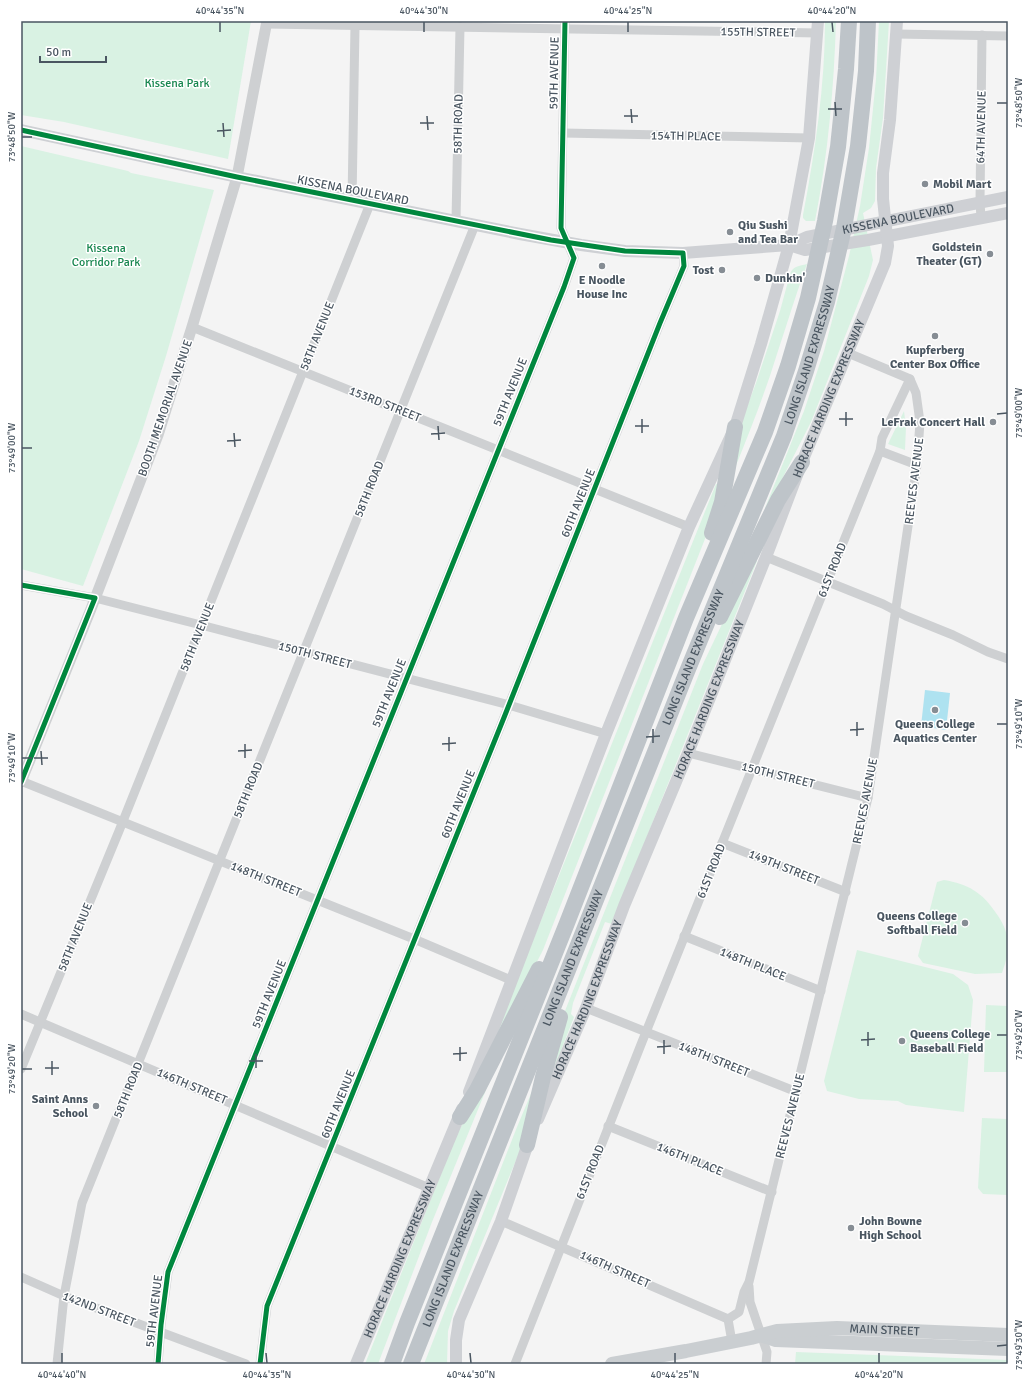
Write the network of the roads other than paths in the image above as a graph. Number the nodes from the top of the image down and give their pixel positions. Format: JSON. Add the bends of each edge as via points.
{"nodes":[{"id":1,"x":818,"y":21,"type":"edge"},
{"id":2,"x":849,"y":21,"type":"edge"},
{"id":3,"x":868,"y":21,"type":"edge"},
{"id":4,"x":897,"y":21,"type":"edge"},
{"id":5,"x":267,"y":23,"type":"edge"},
{"id":6,"x":565,"y":25,"type":"edge"},
{"id":7,"x":355,"y":26,"type":"junction"},
{"id":8,"x":460,"y":27,"type":"junction"},
{"id":9,"x":818,"y":33,"type":"junction"},
{"id":10,"x":896,"y":34,"type":"junction"},
{"id":11,"x":982,"y":36,"type":"junction"},
{"id":12,"x":1008,"y":36,"type":"edge"},
{"id":13,"x":21,"y":130,"type":"edge"},
{"id":14,"x":563,"y":133,"type":"junction"},
{"id":15,"x":809,"y":138,"type":"junction"},
{"id":16,"x":237,"y":177,"type":"junction"},
{"id":17,"x":1008,"y":197,"type":"edge"},
{"id":18,"x":352,"y":200,"type":"junction"},
{"id":19,"x":980,"y":202,"type":"junction"},
{"id":20,"x":370,"y":204,"type":"junction"},
{"id":21,"x":1008,"y":213,"type":"edge"},
{"id":22,"x":981,"y":218,"type":"junction"},
{"id":23,"x":456,"y":220,"type":"junction"},
{"id":24,"x":885,"y":221,"type":"junction"},
{"id":25,"x":475,"y":225,"type":"junction"},
{"id":26,"x":887,"y":236,"type":"junction"},
{"id":27,"x":567,"y":242,"type":"junction"},
{"id":28,"x":789,"y":246,"type":"junction"},
{"id":29,"x":683,"y":253,"type":"junction"},
{"id":30,"x":192,"y":327,"type":"junction"},
{"id":31,"x":848,"y":353,"type":"junction"},
{"id":32,"x":303,"y":371,"type":"junction"},
{"id":33,"x":910,"y":379,"type":"junction"},
{"id":34,"x":400,"y":410,"type":"junction"},
{"id":35,"x":735,"y":427,"type":"junction"},
{"id":36,"x":498,"y":449,"type":"junction"},
{"id":37,"x":880,"y":452,"type":"junction"},
{"id":38,"x":802,"y":462,"type":"junction"},
{"id":39,"x":917,"y":465,"type":"junction"},
{"id":40,"x":594,"y":489,"type":"junction"},
{"id":41,"x":689,"y":527,"type":"junction"},
{"id":42,"x":766,"y":557,"type":"junction"},
{"id":43,"x":827,"y":581,"type":"junction"},
{"id":44,"x":21,"y":585,"type":"edge"},
{"id":45,"x":95,"y":598,"type":"junction"},
{"id":46,"x":896,"y":610,"type":"junction"},
{"id":47,"x":686,"y":618,"type":"junction"},
{"id":48,"x":201,"y":625,"type":"junction"},
{"id":49,"x":304,"y":652,"type":"junction"},
{"id":50,"x":1008,"y":659,"type":"edge"},
{"id":51,"x":686,"y":674,"type":"junction"},
{"id":52,"x":406,"y":678,"type":"junction"},
{"id":53,"x":509,"y":705,"type":"junction"},
{"id":54,"x":606,"y":734,"type":"junction"},
{"id":55,"x":688,"y":753,"type":"junction"},
{"id":56,"x":751,"y":768,"type":"junction"},
{"id":57,"x":21,"y":781,"type":"edge"},
{"id":58,"x":868,"y":798,"type":"junction"},
{"id":59,"x":122,"y":822,"type":"junction"},
{"id":60,"x":722,"y":842,"type":"junction"},
{"id":61,"x":220,"y":860,"type":"junction"},
{"id":62,"x":846,"y":892,"type":"junction"},
{"id":63,"x":317,"y":900,"type":"junction"},
{"id":64,"x":567,"y":923,"type":"junction"},
{"id":65,"x":586,"y":926,"type":"junction"},
{"id":66,"x":684,"y":936,"type":"junction"},
{"id":67,"x":414,"y":939,"type":"junction"},
{"id":68,"x":511,"y":980,"type":"junction"},
{"id":69,"x":821,"y":991,"type":"junction"},
{"id":70,"x":586,"y":1008,"type":"junction"},
{"id":71,"x":21,"y":1014,"type":"edge"},
{"id":72,"x":40,"y":1022,"type":"junction"},
{"id":73,"x":646,"y":1032,"type":"junction"},
{"id":74,"x":138,"y":1064,"type":"junction"},
{"id":75,"x":21,"y":1069,"type":"edge"},
{"id":76,"x":797,"y":1092,"type":"junction"},
{"id":77,"x":235,"y":1105,"type":"junction"},
{"id":78,"x":460,"y":1117,"type":"junction"},
{"id":79,"x":608,"y":1126,"type":"junction"},
{"id":80,"x":527,"y":1146,"type":"junction"},
{"id":81,"x":331,"y":1147,"type":"junction"},
{"id":82,"x":429,"y":1188,"type":"junction"},
{"id":83,"x":772,"y":1192,"type":"junction"},
{"id":84,"x":501,"y":1221,"type":"junction"},
{"id":85,"x":560,"y":1245,"type":"junction"},
{"id":86,"x":21,"y":1277,"type":"edge"},
{"id":87,"x":749,"y":1282,"type":"junction"},
{"id":88,"x":64,"y":1296,"type":"junction"},
{"id":89,"x":728,"y":1319,"type":"junction"},
{"id":90,"x":160,"y":1333,"type":"junction"},
{"id":91,"x":1008,"y":1335,"type":"edge"},
{"id":92,"x":762,"y":1336,"type":"junction"},
{"id":93,"x":732,"y":1342,"type":"junction"},
{"id":94,"x":1008,"y":1349,"type":"edge"},
{"id":95,"x":659,"y":1360,"type":"edge"},
{"id":96,"x":57,"y":1364,"type":"edge"},
{"id":97,"x":158,"y":1364,"type":"edge"},
{"id":98,"x":246,"y":1364,"type":"edge"},
{"id":99,"x":260,"y":1364,"type":"edge"},
{"id":100,"x":356,"y":1364,"type":"edge"},
{"id":101,"x":392,"y":1364,"type":"edge"},
{"id":102,"x":411,"y":1364,"type":"edge"},
{"id":103,"x":456,"y":1364,"type":"edge"},
{"id":104,"x":515,"y":1364,"type":"edge"},
{"id":105,"x":612,"y":1364,"type":"edge"},
{"id":106,"x":766,"y":1364,"type":"edge"}],
"edges":[{"from":1,"to":9,"type":"main road","name":"HORACE HARDING EXPRESSWAY"},
{"from":2,"to":47,"type":"highway","name":"LONG ISLAND EXPRESSWAY","via":[[838,147],[826,221],[808,298],[765,432]]},
{"from":3,"to":51,"type":"highway","name":"LONG ISLAND EXPRESSWAY","via":[[858,146],[844,228],[827,302],[784,436]]},
{"from":4,"to":10,"type":"main road","name":"HORACE HARDING EXPRESSWAY"},
{"from":5,"to":7,"type":"street","name":"155TH STREET"},
{"from":5,"to":16,"type":"street","name":"BOOTH MEMORIAL AVENUE"},
{"from":6,"to":8,"type":"street","name":"155TH STREET"},
{"from":6,"to":9,"type":"street","name":"155TH STREET"},
{"from":6,"to":14,"type":"street","name":"59TH AVENUE"},
{"from":7,"to":8,"type":"street","name":"155TH STREET"},
{"from":7,"to":18,"type":"street"},
{"from":8,"to":23,"type":"street","name":"58TH ROAD"},
{"from":9,"to":15,"type":"main road","name":"HORACE HARDING EXPRESSWAY"},
{"from":10,"to":11,"type":"street"},
{"from":10,"to":24,"type":"main road","name":"HORACE HARDING EXPRESSWAY","via":[[890,120],[883,173]]},
{"from":11,"to":12,"type":"street"},
{"from":11,"to":19,"type":"street","name":"64TH AVENUE"},
{"from":13,"to":16,"type":"main road","name":"KISSENA BOULEVARD"},
{"from":14,"to":15,"type":"street","name":"154TH PLACE"},
{"from":14,"to":27,"type":"street","name":"59TH AVENUE","via":[[562,228]]},
{"from":15,"to":28,"type":"main road","name":"HORACE HARDING EXPRESSWAY"},
{"from":16,"to":18,"type":"main road","name":"KISSENA BOULEVARD"},
{"from":16,"to":30,"type":"street","name":"BOOTH MEMORIAL AVENUE"},
{"from":17,"to":19,"type":"main road","name":"KISSENA BOULEVARD"},
{"from":18,"to":20,"type":"main road","name":"KISSENA BOULEVARD"},
{"from":19,"to":22,"type":"street","name":"64TH AVENUE"},
{"from":19,"to":24,"type":"main road","name":"KISSENA BOULEVARD"},
{"from":20,"to":23,"type":"main road","name":"KISSENA BOULEVARD"},
{"from":20,"to":32,"type":"street","name":"58TH AVENUE"},
{"from":21,"to":22,"type":"main road","name":"KISSENA BOULEVARD"},
{"from":22,"to":26,"type":"main road","name":"KISSENA BOULEVARD"},
{"from":23,"to":25,"type":"main road","name":"KISSENA BOULEVARD"},
{"from":24,"to":26,"type":"main road","name":"HORACE HARDING EXPRESSWAY"},
{"from":24,"to":28,"type":"main road","name":"KISSENA BOULEVARD","via":[[807,237]]},
{"from":25,"to":27,"type":"main road","name":"KISSENA BOULEVARD"},
{"from":25,"to":34,"type":"street","name":"58TH ROAD"},
{"from":26,"to":28,"type":"main road","name":"KISSENA BOULEVARD","via":[[805,250]]},
{"from":26,"to":31,"type":"main road","name":"HORACE HARDING EXPRESSWAY","via":[[885,264]]},
{"from":27,"to":29,"type":"main road","name":"KISSENA BOULEVARD","via":[[625,250]]},
{"from":27,"to":36,"type":"street","name":"59TH AVENUE","via":[[574,258]]},
{"from":28,"to":29,"type":"main road","name":"KISSENA BOULEVARD"},
{"from":28,"to":35,"type":"main road","name":"HORACE HARDING EXPRESSWAY"},
{"from":29,"to":40,"type":"street","name":"60TH AVENUE","via":[[684,266]]},
{"from":30,"to":32,"type":"street","name":"153RD STREET"},
{"from":30,"to":45,"type":"street","name":"BOOTH MEMORIAL AVENUE","via":[[158,436]]},
{"from":31,"to":33,"type":"street"},
{"from":31,"to":38,"type":"main road","name":"HORACE HARDING EXPRESSWAY"},
{"from":32,"to":34,"type":"street","name":"153RD STREET"},
{"from":32,"to":48,"type":"street","name":"58TH AVENUE"},
{"from":33,"to":37,"type":"street","name":"61ST ROAD","via":[[882,438]]},
{"from":33,"to":39,"type":"street","name":"REEVES AVENUE","via":[[916,393],[920,416]]},
{"from":34,"to":36,"type":"street","name":"153RD STREET"},
{"from":34,"to":49,"type":"street","name":"58TH ROAD"},
{"from":35,"to":41,"type":"main road","name":"HORACE HARDING EXPRESSWAY"},
{"from":35,"to":47,"type":"highway","via":[[722,502]]},
{"from":36,"to":40,"type":"street","name":"153RD STREET"},
{"from":36,"to":52,"type":"street","name":"59TH AVENUE"},
{"from":37,"to":39,"type":"street"},
{"from":37,"to":43,"type":"street","name":"61ST ROAD"},
{"from":38,"to":42,"type":"main road","name":"HORACE HARDING EXPRESSWAY"},
{"from":38,"to":51,"type":"highway","via":[[778,500],[716,625]]},
{"from":39,"to":46,"type":"street","name":"REEVES AVENUE"},
{"from":40,"to":41,"type":"street","name":"153RD STREET"},
{"from":40,"to":53,"type":"street","name":"60TH AVENUE"},
{"from":41,"to":54,"type":"main road","name":"HORACE HARDING EXPRESSWAY"},
{"from":42,"to":43,"type":"street"},
{"from":42,"to":55,"type":"main road","name":"HORACE HARDING EXPRESSWAY"},
{"from":43,"to":46,"type":"street"},
{"from":43,"to":56,"type":"street","name":"61ST ROAD"},
{"from":44,"to":45,"type":"street","name":"150TH STREET"},
{"from":45,"to":48,"type":"street","name":"150TH STREET"},
{"from":45,"to":57,"type":"street","name":"BOOTH MEMORIAL AVENUE"},
{"from":46,"to":50,"type":"street"},
{"from":46,"to":58,"type":"street","name":"REEVES AVENUE"},
{"from":47,"to":64,"type":"highway","name":"LONG ISLAND EXPRESSWAY"},
{"from":48,"to":49,"type":"street","name":"150TH STREET"},
{"from":48,"to":59,"type":"street","name":"58TH AVENUE"},
{"from":49,"to":52,"type":"street","name":"150TH STREET"},
{"from":49,"to":61,"type":"street","name":"58TH ROAD"},
{"from":51,"to":65,"type":"highway","name":"LONG ISLAND EXPRESSWAY"},
{"from":52,"to":53,"type":"street","name":"150TH STREET"},
{"from":52,"to":63,"type":"street","name":"59TH AVENUE"},
{"from":53,"to":54,"type":"street","name":"150TH STREET"},
{"from":53,"to":67,"type":"street","name":"60TH AVENUE"},
{"from":54,"to":68,"type":"main road","name":"HORACE HARDING EXPRESSWAY"},
{"from":55,"to":56,"type":"street","name":"150TH STREET"},
{"from":55,"to":70,"type":"main road","name":"HORACE HARDING EXPRESSWAY","via":[[624,906]]},
{"from":56,"to":58,"type":"street","name":"150TH STREET"},
{"from":56,"to":60,"type":"street","name":"61ST ROAD"},
{"from":57,"to":59,"type":"street","name":"148TH STREET"},
{"from":58,"to":62,"type":"street","name":"REEVES AVENUE"},
{"from":59,"to":61,"type":"street","name":"148TH STREET"},
{"from":59,"to":72,"type":"street","name":"58TH AVENUE"},
{"from":60,"to":62,"type":"street","name":"149TH STREET"},
{"from":60,"to":66,"type":"street","name":"61ST ROAD"},
{"from":61,"to":63,"type":"street","name":"148TH STREET"},
{"from":61,"to":74,"type":"street","name":"58TH ROAD"},
{"from":62,"to":69,"type":"street","name":"REEVES AVENUE"},
{"from":63,"to":67,"type":"street","name":"148TH STREET"},
{"from":63,"to":77,"type":"street","name":"59TH AVENUE"},
{"from":64,"to":78,"type":"highway","via":[[534,978],[477,1090]]},
{"from":64,"to":101,"type":"highway","name":"LONG ISLAND EXPRESSWAY"},
{"from":65,"to":80,"type":"highway","via":[[566,1002],[548,1055]]},
{"from":65,"to":102,"type":"highway","name":"LONG ISLAND EXPRESSWAY"},
{"from":66,"to":69,"type":"street","name":"148TH PLACE"},
{"from":66,"to":73,"type":"street","name":"61ST ROAD"},
{"from":67,"to":68,"type":"street","name":"148TH STREET"},
{"from":67,"to":81,"type":"street","name":"60TH AVENUE"},
{"from":68,"to":78,"type":"main road","name":"HORACE HARDING EXPRESSWAY"},
{"from":69,"to":76,"type":"street","name":"REEVES AVENUE"},
{"from":70,"to":73,"type":"street","name":"148TH STREET"},
{"from":70,"to":80,"type":"main road","name":"HORACE HARDING EXPRESSWAY"},
{"from":71,"to":72,"type":"street","name":"146TH STREET"},
{"from":72,"to":74,"type":"street","name":"146TH STREET"},
{"from":72,"to":75,"type":"street","name":"58TH AVENUE"},
{"from":73,"to":76,"type":"street","name":"148TH STREET"},
{"from":73,"to":79,"type":"street","name":"61ST ROAD"},
{"from":74,"to":77,"type":"street","name":"146TH STREET"},
{"from":74,"to":88,"type":"street","name":"58TH ROAD","via":[[82,1203]]},
{"from":76,"to":83,"type":"street","name":"REEVES AVENUE"},
{"from":77,"to":81,"type":"street","name":"146TH STREET"},
{"from":77,"to":90,"type":"street","name":"59TH AVENUE","via":[[168,1272]]},
{"from":78,"to":82,"type":"main road","name":"HORACE HARDING EXPRESSWAY"},
{"from":79,"to":83,"type":"street","name":"146TH PLACE"},
{"from":79,"to":85,"type":"street","name":"61ST ROAD"},
{"from":80,"to":84,"type":"main road","name":"HORACE HARDING EXPRESSWAY"},
{"from":81,"to":82,"type":"street","name":"146TH STREET"},
{"from":81,"to":99,"type":"street","name":"60TH AVENUE","via":[[267,1306]]},
{"from":82,"to":100,"type":"main road","name":"HORACE HARDING EXPRESSWAY"},
{"from":83,"to":87,"type":"street","name":"REEVES AVENUE"},
{"from":84,"to":85,"type":"street","name":"146TH STREET"},
{"from":84,"to":103,"type":"main road","name":"HORACE HARDING EXPRESSWAY","via":[[459,1320]]},
{"from":85,"to":89,"type":"street","name":"146TH STREET"},
{"from":85,"to":104,"type":"street","name":"61ST ROAD"},
{"from":86,"to":88,"type":"street","name":"142ND STREET"},
{"from":87,"to":89,"type":"street","name":"REEVES AVENUE","via":[[739,1312]]},
{"from":87,"to":92,"type":"street","name":"REEVES AVENUE","via":[[750,1302]]},
{"from":88,"to":90,"type":"street","name":"142ND STREET"},
{"from":88,"to":96,"type":"street","name":"58TH ROAD"},
{"from":89,"to":93,"type":"street"},
{"from":90,"to":97,"type":"street","name":"59TH AVENUE"},
{"from":90,"to":98,"type":"street","name":"142ND STREET"},
{"from":91,"to":92,"type":"main road","name":"MAIN STREET","via":[[837,1328],[777,1331]]},
{"from":92,"to":93,"type":"main road","name":"MAIN STREET"},
{"from":92,"to":94,"type":"main road","name":"MAIN STREET","via":[[776,1340]]},
{"from":92,"to":106,"type":"street","name":"REEVES AVENUE","via":[[767,1352]]},
{"from":93,"to":95,"type":"main road","name":"MAIN STREET"},
{"from":95,"to":105,"type":"main road","name":"MAIN STREET"}]}
